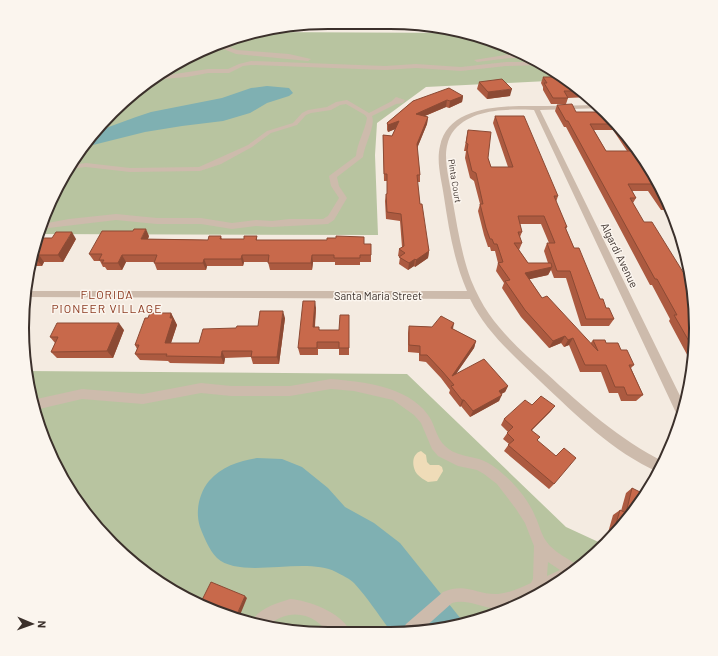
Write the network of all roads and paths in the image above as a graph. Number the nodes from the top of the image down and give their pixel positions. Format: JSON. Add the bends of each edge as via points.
{"nodes":[{"id":1,"x":225,"y":48,"type":"edge"},
{"id":2,"x":514,"y":56,"type":"edge"},
{"id":3,"x":372,"y":61,"type":"dead end"},
{"id":4,"x":396,"y":61,"type":"dead end"},
{"id":5,"x":530,"y":64,"type":"edge"},
{"id":6,"x":164,"y":78,"type":"edge"},
{"id":7,"x":395,"y":102,"type":"dead end"},
{"id":8,"x":591,"y":107,"type":"edge"},
{"id":9,"x":536,"y":108,"type":"junction"},
{"id":10,"x":369,"y":115,"type":"junction"},
{"id":11,"x":76,"y":166,"type":"edge"},
{"id":12,"x":47,"y":226,"type":"edge"},
{"id":13,"x":31,"y":294,"type":"edge"},
{"id":14,"x":472,"y":295,"type":"junction"},
{"id":15,"x":39,"y":404,"type":"edge"},
{"id":16,"x":679,"y":406,"type":"edge"},
{"id":17,"x":656,"y":464,"type":"edge"},
{"id":18,"x":541,"y":546,"type":"junction"},
{"id":19,"x":568,"y":568,"type":"edge"},
{"id":20,"x":547,"y":583,"type":"edge"},
{"id":21,"x":537,"y":587,"type":"junction"},
{"id":22,"x":264,"y":620,"type":"edge"},
{"id":23,"x":415,"y":625,"type":"edge"},
{"id":24,"x":337,"y":627,"type":"edge"}],
"edges":[{"from":1,"to":3,"type":"street","via":[[232,51],[320,61]]},
{"from":2,"to":4,"type":"street","via":[[450,64]]},
{"from":5,"to":6,"type":"street","via":[[456,69],[251,63],[229,71],[208,71]]},
{"from":7,"to":10,"type":"street"},
{"from":8,"to":9,"type":"street","name":"Pinta Court"},
{"from":9,"to":14,"type":"street","name":"Pinta Court","via":[[494,109],[472,116],[456,124],[444,140],[442,163],[453,228],[460,262]]},
{"from":9,"to":16,"type":"street","name":"Algardi Avenue"},
{"from":10,"to":11,"type":"street","via":[[346,102],[338,103],[330,109],[310,111],[301,116],[295,124],[269,132],[250,146],[200,169],[130,170]]},
{"from":10,"to":12,"type":"street","via":[[370,120],[360,146],[359,157],[333,176],[335,186],[343,198],[331,218],[325,222],[232,226],[208,221],[116,217]]},
{"from":13,"to":14,"type":"street","name":"Santa Maria Street"},
{"from":14,"to":17,"type":"street","via":[[496,329],[558,391],[620,441]]},
{"from":15,"to":18,"type":"street","via":[[82,394],[143,399],[201,388],[274,391],[343,384],[382,392],[396,396],[418,411],[442,452],[458,460],[479,465],[501,480],[521,504]]},
{"from":18,"to":19,"type":"street"},
{"from":18,"to":21,"type":"street","via":[[540,579]]},
{"from":20,"to":21,"type":"street"},
{"from":21,"to":23,"type":"street","via":[[500,601],[463,594],[448,597]]},
{"from":22,"to":24,"type":"street","via":[[273,613],[294,606],[316,612]]}]}
